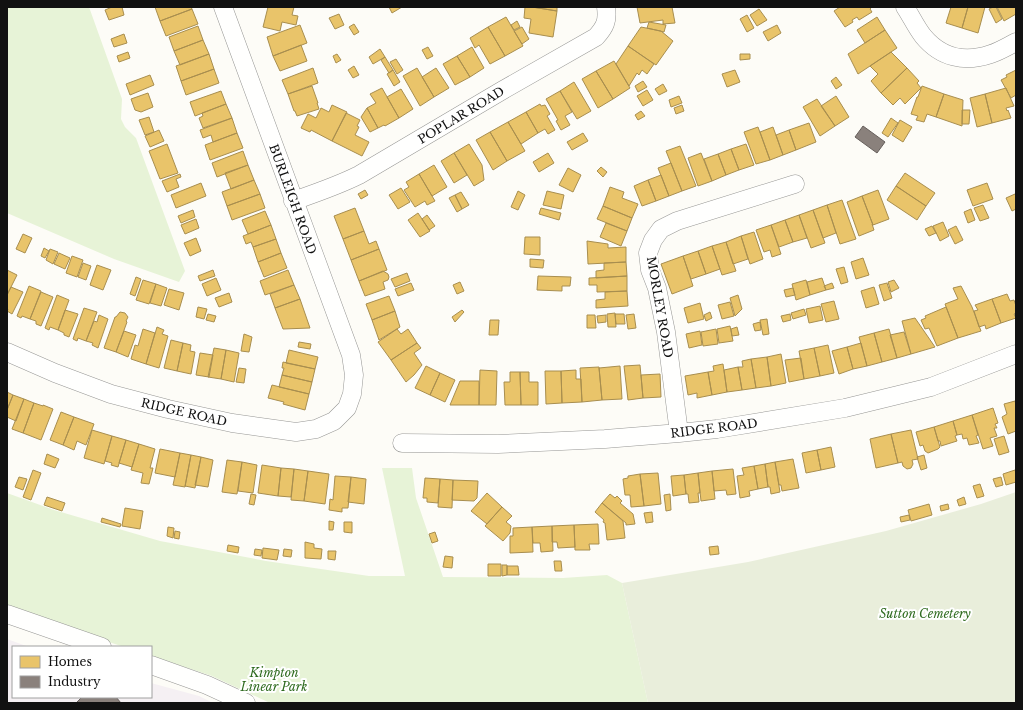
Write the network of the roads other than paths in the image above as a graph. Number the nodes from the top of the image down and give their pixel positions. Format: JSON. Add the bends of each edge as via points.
{"nodes":[{"id":1,"x":223,"y":7,"type":"edge"},
{"id":2,"x":606,"y":7,"type":"edge"},
{"id":3,"x":905,"y":7,"type":"edge"},
{"id":4,"x":1016,"y":42,"type":"edge"},
{"id":5,"x":795,"y":184,"type":"dead end"},
{"id":6,"x":293,"y":201,"type":"junction"},
{"id":7,"x":7,"y":352,"type":"edge"},
{"id":8,"x":1016,"y":354,"type":"edge"},
{"id":9,"x":352,"y":394,"type":"joint"},
{"id":10,"x":679,"y":433,"type":"junction"},
{"id":11,"x":402,"y":443,"type":"dead end"},
{"id":12,"x":7,"y":614,"type":"edge"},
{"id":13,"x":99,"y":646,"type":"edge"},
{"id":14,"x":152,"y":665,"type":"edge"},
{"id":15,"x":246,"y":703,"type":"edge"}],
"edges":[{"from":1,"to":6,"type":"street","name":"BURLEIGH ROAD"},
{"from":2,"to":6,"type":"street","name":"POPLAR ROAD","via":[[606,22],[596,37],[359,175],[332,188]]},
{"from":3,"to":4,"type":"street","via":[[922,35],[941,53],[953,57],[978,58],[993,54]]},
{"from":5,"to":10,"type":"street","name":"MORLEY ROAD","via":[[677,221],[661,229],[653,240],[648,253],[650,270],[657,288],[666,332]]},
{"from":6,"to":9,"type":"street","name":"BURLEIGH ROAD","via":[[351,355],[354,375]]},
{"from":7,"to":9,"type":"street","name":"RIDGE ROAD","via":[[111,394],[232,423],[296,432],[316,429],[334,421],[347,408]]},
{"from":8,"to":10,"type":"street","name":"RIDGE ROAD","via":[[931,387],[845,408]]},
{"from":10,"to":11,"type":"street","name":"RIDGE ROAD","via":[[498,444]]},
{"from":12,"to":13,"type":"street"},
{"from":14,"to":15,"type":"street","via":[[207,685]]}]}
